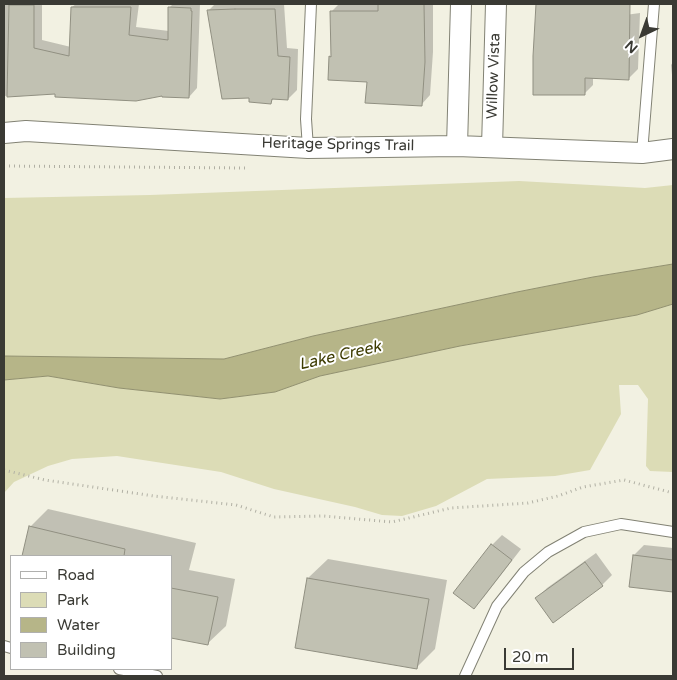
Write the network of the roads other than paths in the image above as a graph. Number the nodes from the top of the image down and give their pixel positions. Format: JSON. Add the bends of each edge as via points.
{"nodes":[{"id":1,"x":311,"y":4,"type":"edge"},
{"id":2,"x":461,"y":4,"type":"edge"},
{"id":3,"x":496,"y":4,"type":"edge"},
{"id":4,"x":654,"y":4,"type":"edge"},
{"id":5,"x":4,"y":132,"type":"edge"},
{"id":6,"x":457,"y":146,"type":"junction"},
{"id":7,"x":308,"y":148,"type":"junction"},
{"id":8,"x":492,"y":148,"type":"junction"},
{"id":9,"x":673,"y":149,"type":"edge"},
{"id":10,"x":642,"y":153,"type":"junction"},
{"id":11,"x":673,"y":532,"type":"edge"},
{"id":12,"x":124,"y":670,"type":"edge"},
{"id":13,"x":157,"y":676,"type":"edge"},
{"id":14,"x":465,"y":676,"type":"edge"}],
"edges":[{"from":1,"to":7,"type":"lane","via":[[306,119]]},
{"from":2,"to":6,"type":"street"},
{"from":3,"to":8,"type":"street","name":"Willow Vista"},
{"from":4,"to":10,"type":"lane"},
{"from":5,"to":7,"type":"street","name":"Heritage Springs Trail"},
{"from":6,"to":7,"type":"street","name":"Heritage Springs Trail"},
{"from":6,"to":8,"type":"street","name":"Heritage Springs Trail"},
{"from":8,"to":10,"type":"street","name":"Heritage Springs Trail"},
{"from":9,"to":10,"type":"street","name":"Heritage Springs Trail"},
{"from":11,"to":14,"type":"lane","via":[[621,524],[584,532],[548,552],[524,572],[497,606]]},
{"from":12,"to":13,"type":"lane"}]}
